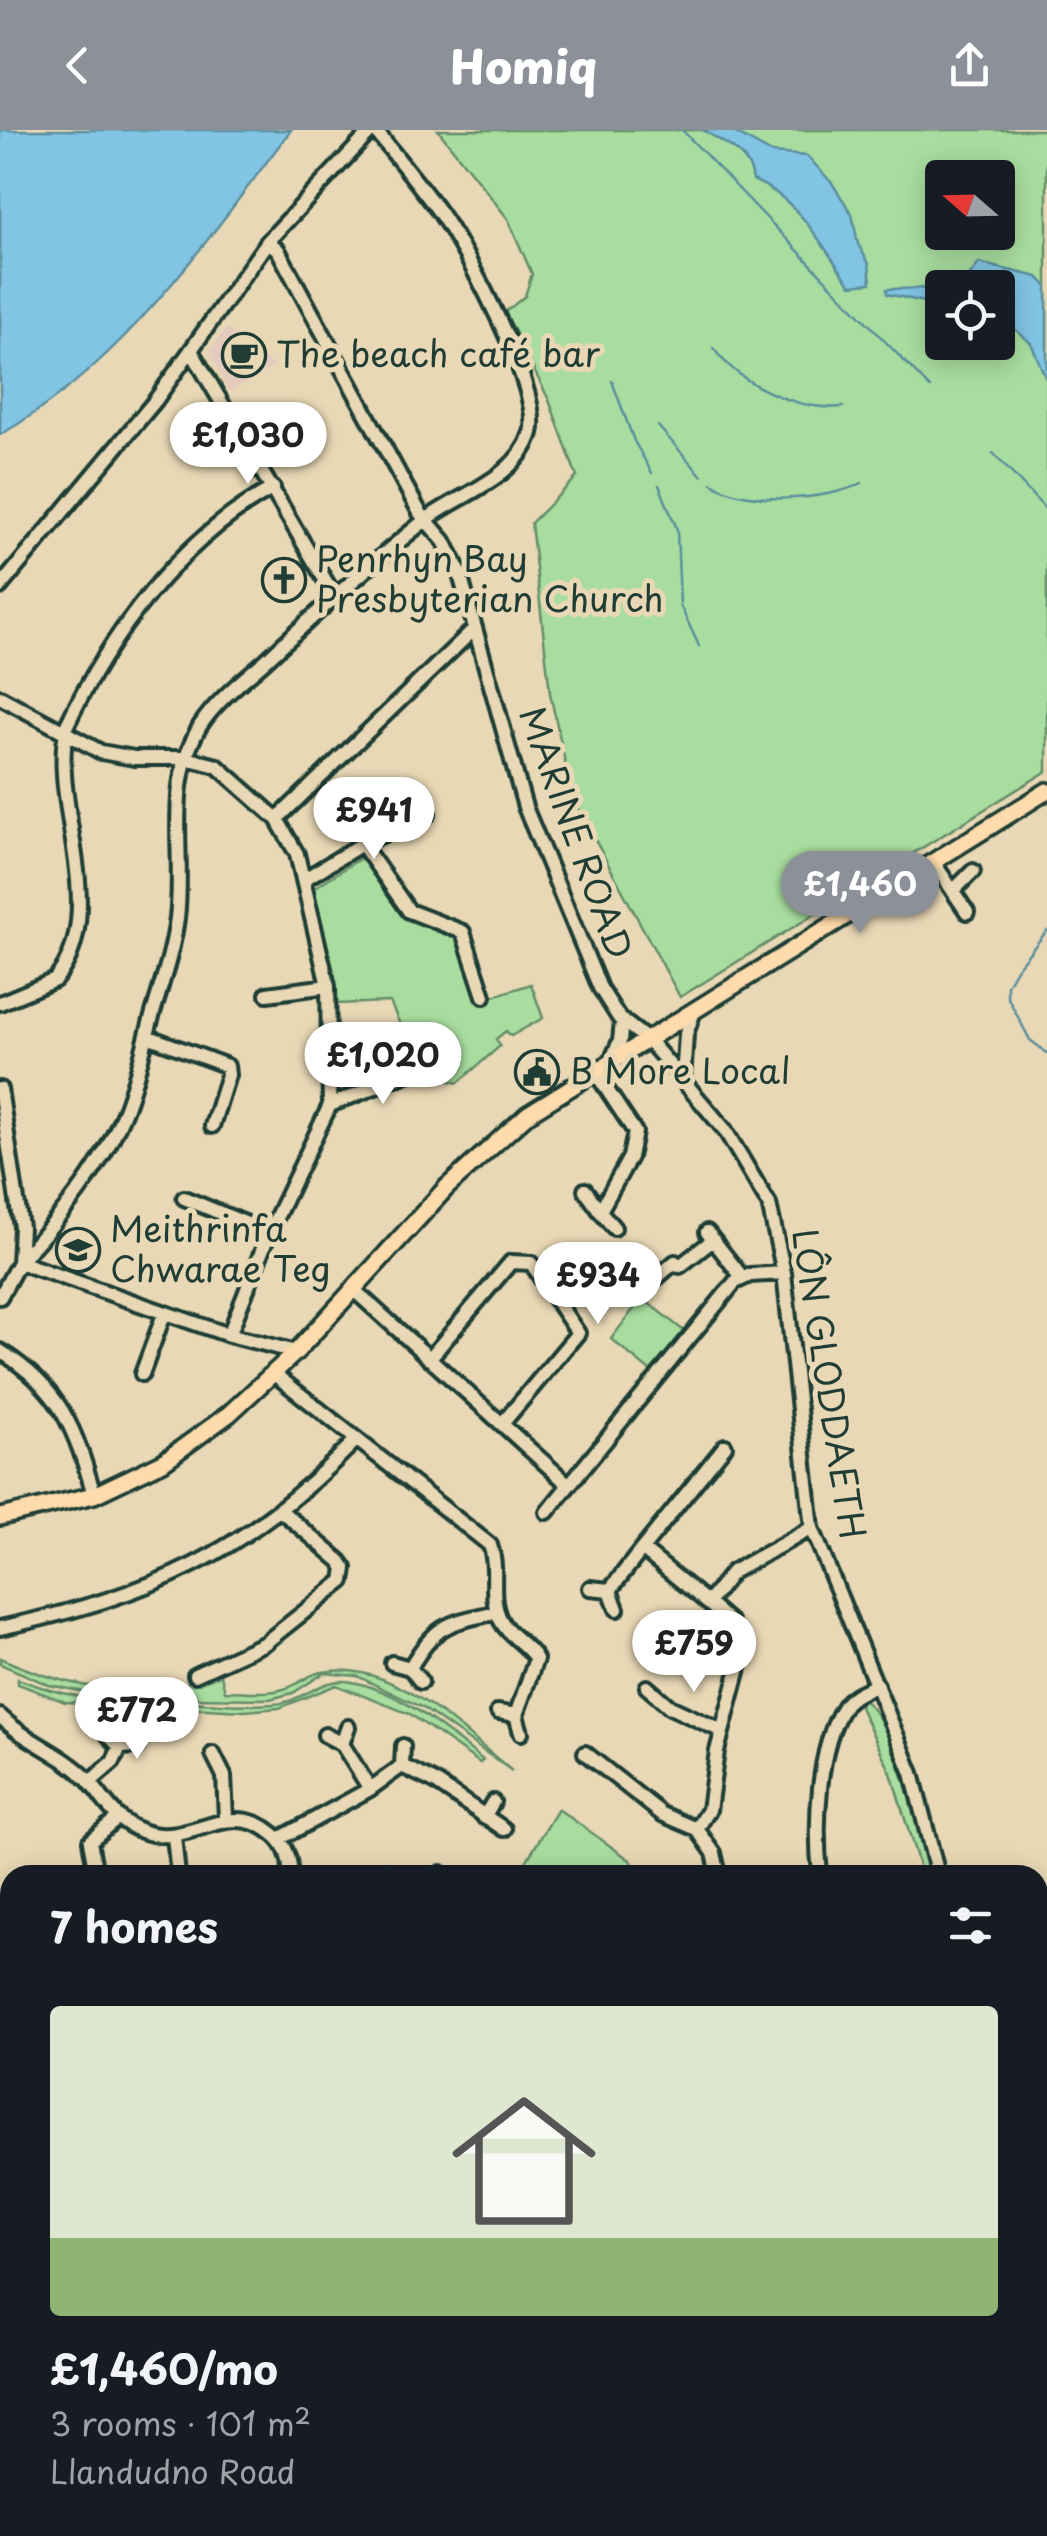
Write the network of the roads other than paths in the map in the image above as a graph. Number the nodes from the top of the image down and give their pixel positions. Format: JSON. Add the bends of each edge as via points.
{"nodes":[{"id":1,"x":374,"y":130,"type":"edge"},
{"id":2,"x":268,"y":240,"type":"junction"},
{"id":3,"x":192,"y":352,"type":"junction"},
{"id":4,"x":273,"y":488,"type":"junction"},
{"id":5,"x":426,"y":520,"type":"junction"},
{"id":6,"x":0,"y":588,"type":"edge"},
{"id":7,"x":334,"y":597,"type":"junction"},
{"id":8,"x":472,"y":631,"type":"junction"},
{"id":9,"x":0,"y":697,"type":"edge"},
{"id":10,"x":65,"y":731,"type":"junction"},
{"id":11,"x":186,"y":758,"type":"junction"},
{"id":12,"x":1047,"y":791,"type":"edge"},
{"id":13,"x":428,"y":814,"type":"dead end"},
{"id":14,"x":277,"y":819,"type":"junction"},
{"id":15,"x":362,"y":844,"type":"junction"},
{"id":16,"x":934,"y":862,"type":"junction"},
{"id":17,"x":973,"y":871,"type":"dead end"},
{"id":18,"x":303,"y":880,"type":"junction"},
{"id":19,"x":953,"y":891,"type":"junction"},
{"id":20,"x":966,"y":912,"type":"dead end"},
{"id":21,"x":328,"y":986,"type":"junction"},
{"id":22,"x":267,"y":994,"type":"dead end"},
{"id":23,"x":484,"y":996,"type":"dead end"},
{"id":24,"x":0,"y":1003,"type":"edge"},
{"id":25,"x":693,"y":1014,"type":"junction"},
{"id":26,"x":622,"y":1021,"type":"junction"},
{"id":27,"x":147,"y":1036,"type":"junction"},
{"id":28,"x":650,"y":1042,"type":"junction"},
{"id":29,"x":603,"y":1069,"type":"junction"},
{"id":30,"x":420,"y":1070,"type":"dead end"},
{"id":31,"x":683,"y":1080,"type":"junction"},
{"id":32,"x":0,"y":1090,"type":"edge"},
{"id":33,"x":330,"y":1105,"type":"junction"},
{"id":34,"x":217,"y":1121,"type":"dead end"},
{"id":35,"x":585,"y":1190,"type":"dead end"},
{"id":36,"x":184,"y":1198,"type":"dead end"},
{"id":37,"x":600,"y":1211,"type":"junction"},
{"id":38,"x":614,"y":1228,"type":"dead end"},
{"id":39,"x":269,"y":1233,"type":"junction"},
{"id":40,"x":19,"y":1262,"type":"junction"},
{"id":41,"x":784,"y":1273,"type":"junction"},
{"id":42,"x":742,"y":1276,"type":"junction"},
{"id":43,"x":644,"y":1288,"type":"dead end"},
{"id":44,"x":354,"y":1290,"type":"junction"},
{"id":45,"x":0,"y":1298,"type":"edge"},
{"id":46,"x":164,"y":1314,"type":"junction"},
{"id":47,"x":229,"y":1335,"type":"junction"},
{"id":48,"x":0,"y":1351,"type":"edge"},
{"id":49,"x":296,"y":1352,"type":"junction"},
{"id":50,"x":429,"y":1358,"type":"junction"},
{"id":51,"x":273,"y":1373,"type":"junction"},
{"id":52,"x":142,"y":1374,"type":"dead end"},
{"id":53,"x":502,"y":1424,"type":"junction"},
{"id":54,"x":356,"y":1440,"type":"junction"},
{"id":55,"x":725,"y":1446,"type":"dead end"},
{"id":56,"x":569,"y":1484,"type":"junction"},
{"id":57,"x":94,"y":1495,"type":"junction"},
{"id":58,"x":278,"y":1509,"type":"junction"},
{"id":59,"x":547,"y":1512,"type":"dead end"},
{"id":60,"x":0,"y":1517,"type":"edge"},
{"id":61,"x":812,"y":1528,"type":"junction"},
{"id":62,"x":642,"y":1550,"type":"junction"},
{"id":63,"x":590,"y":1588,"type":"dead end"},
{"id":64,"x":610,"y":1590,"type":"junction"},
{"id":65,"x":708,"y":1603,"type":"junction"},
{"id":66,"x":617,"y":1609,"type":"dead end"},
{"id":67,"x":497,"y":1612,"type":"junction"},
{"id":68,"x":0,"y":1628,"type":"edge"},
{"id":69,"x":392,"y":1663,"type":"dead end"},
{"id":70,"x":410,"y":1668,"type":"junction"},
{"id":71,"x":196,"y":1675,"type":"dead end"},
{"id":72,"x":421,"y":1682,"type":"dead end"},
{"id":73,"x":877,"y":1685,"type":"junction"},
{"id":74,"x":647,"y":1688,"type":"dead end"},
{"id":75,"x":498,"y":1712,"type":"dead end"},
{"id":76,"x":516,"y":1714,"type":"junction"},
{"id":77,"x":1,"y":1720,"type":"edge"},
{"id":78,"x":348,"y":1727,"type":"dead end"},
{"id":79,"x":722,"y":1731,"type":"junction"},
{"id":80,"x":521,"y":1733,"type":"dead end"},
{"id":81,"x":325,"y":1734,"type":"dead end"},
{"id":82,"x":109,"y":1736,"type":"dead end"},
{"id":83,"x":342,"y":1744,"type":"junction"},
{"id":84,"x":120,"y":1746,"type":"junction"},
{"id":85,"x":137,"y":1746,"type":"dead end"},
{"id":86,"x":403,"y":1746,"type":"dead end"},
{"id":87,"x":585,"y":1753,"type":"dead end"},
{"id":88,"x":216,"y":1754,"type":"dead end"},
{"id":89,"x":402,"y":1766,"type":"junction"},
{"id":90,"x":90,"y":1782,"type":"junction"},
{"id":91,"x":370,"y":1789,"type":"junction"},
{"id":92,"x":494,"y":1802,"type":"dead end"},
{"id":93,"x":484,"y":1817,"type":"junction"},
{"id":94,"x":117,"y":1818,"type":"junction"},
{"id":95,"x":226,"y":1818,"type":"junction"},
{"id":96,"x":504,"y":1829,"type":"dead end"},
{"id":97,"x":698,"y":1829,"type":"junction"},
{"id":98,"x":174,"y":1836,"type":"junction"},
{"id":99,"x":279,"y":1839,"type":"junction"},
{"id":100,"x":94,"y":1862,"type":"dead end"},
{"id":101,"x":177,"y":1865,"type":"edge"},
{"id":102,"x":287,"y":1865,"type":"edge"},
{"id":103,"x":716,"y":1865,"type":"edge"},
{"id":104,"x":820,"y":1865,"type":"edge"},
{"id":105,"x":935,"y":1865,"type":"edge"}],
"edges":[{"from":1,"to":2,"type":"street"},
{"from":1,"to":5,"type":"street","via":[[443,217],[504,333],[534,412],[521,454]]},
{"from":2,"to":3,"type":"street"},
{"from":2,"to":5,"type":"street","name":"MARINE ROAD"},
{"from":3,"to":4,"type":"street"},
{"from":3,"to":6,"type":"street"},
{"from":4,"to":7,"type":"street"},
{"from":4,"to":10,"type":"street","via":[[214,526],[125,625],[100,658]]},
{"from":5,"to":7,"type":"street"},
{"from":5,"to":8,"type":"street","name":"MARINE ROAD","via":[[459,571]]},
{"from":7,"to":11,"type":"street","via":[[218,704]]},
{"from":8,"to":14,"type":"street"},
{"from":8,"to":26,"type":"street","name":"MARINE ROAD","via":[[525,807],[600,988]]},
{"from":9,"to":10,"type":"street"},
{"from":10,"to":11,"type":"street","via":[[100,752]]},
{"from":10,"to":24,"type":"street","via":[[79,882],[71,943],[55,980]]},
{"from":11,"to":14,"type":"street","via":[[230,775]]},
{"from":11,"to":27,"type":"street","via":[[176,814],[177,920]]},
{"from":12,"to":16,"type":"main road"},
{"from":13,"to":15,"type":"street"},
{"from":14,"to":18,"type":"street"},
{"from":15,"to":18,"type":"street"},
{"from":15,"to":23,"type":"street","via":[[409,911],[463,932]]},
{"from":16,"to":19,"type":"street"},
{"from":16,"to":25,"type":"main road"},
{"from":17,"to":19,"type":"street"},
{"from":18,"to":21,"type":"street"},
{"from":19,"to":20,"type":"street"},
{"from":21,"to":22,"type":"street"},
{"from":21,"to":33,"type":"street"},
{"from":25,"to":28,"type":"main road"},
{"from":25,"to":31,"type":"street"},
{"from":26,"to":28,"type":"street","name":"MARINE ROAD"},
{"from":26,"to":29,"type":"street","via":[[620,1042]]},
{"from":27,"to":34,"type":"street","via":[[226,1066]]},
{"from":27,"to":40,"type":"street","via":[[108,1144],[54,1224]]},
{"from":28,"to":29,"type":"main road"},
{"from":28,"to":31,"type":"street","name":"LÔN GLODDAETH"},
{"from":29,"to":37,"type":"street","via":[[635,1144]]},
{"from":29,"to":44,"type":"main road","via":[[528,1114],[490,1146]]},
{"from":30,"to":33,"type":"street"},
{"from":31,"to":41,"type":"street","name":"LÔN GLODDAETH","via":[[758,1180]]},
{"from":32,"to":40,"type":"street","via":[[19,1194]]},
{"from":33,"to":39,"type":"street"},
{"from":35,"to":37,"type":"street"},
{"from":36,"to":39,"type":"street"},
{"from":37,"to":38,"type":"street"},
{"from":39,"to":47,"type":"street"},
{"from":40,"to":45,"type":"street"},
{"from":40,"to":46,"type":"street"},
{"from":41,"to":42,"type":"street"},
{"from":41,"to":61,"type":"street","name":"LÔN GLODDAETH"},
{"from":42,"to":43,"type":"street","via":[[710,1236]]},
{"from":42,"to":56,"type":"street"},
{"from":44,"to":49,"type":"main road"},
{"from":44,"to":50,"type":"street"},
{"from":46,"to":47,"type":"street"},
{"from":46,"to":52,"type":"street"},
{"from":47,"to":49,"type":"street"},
{"from":48,"to":57,"type":"street","via":[[45,1383],[68,1417]]},
{"from":49,"to":51,"type":"main road"},
{"from":50,"to":53,"type":"street"},
{"from":50,"to":53,"type":"street","via":[[511,1262],[531,1264],[578,1333]]},
{"from":51,"to":54,"type":"street"},
{"from":51,"to":57,"type":"main road","via":[[163,1462]]},
{"from":53,"to":56,"type":"street"},
{"from":54,"to":58,"type":"street"},
{"from":54,"to":67,"type":"street","via":[[490,1546]]},
{"from":55,"to":62,"type":"street"},
{"from":56,"to":59,"type":"street"},
{"from":57,"to":60,"type":"main road"},
{"from":58,"to":68,"type":"street","via":[[218,1554],[144,1589]]},
{"from":58,"to":71,"type":"street","via":[[340,1561],[343,1581],[265,1644]]},
{"from":61,"to":65,"type":"street","via":[[732,1572]]},
{"from":61,"to":73,"type":"street","name":"LÔN GLODDAETH"},
{"from":62,"to":64,"type":"street"},
{"from":62,"to":65,"type":"street"},
{"from":63,"to":64,"type":"street"},
{"from":64,"to":66,"type":"street"},
{"from":65,"to":79,"type":"street","via":[[732,1623],[742,1643]]},
{"from":67,"to":70,"type":"street","via":[[446,1623]]},
{"from":67,"to":76,"type":"street","via":[[536,1660]]},
{"from":69,"to":70,"type":"street"},
{"from":70,"to":72,"type":"street"},
{"from":73,"to":104,"type":"street","via":[[844,1705],[831,1742],[818,1806]]},
{"from":73,"to":105,"type":"street","name":"LÔN GLODDAETH","via":[[912,1773]]},
{"from":74,"to":79,"type":"street","via":[[670,1707]]},
{"from":75,"to":76,"type":"street"},
{"from":76,"to":80,"type":"street"},
{"from":77,"to":90,"type":"street"},
{"from":78,"to":83,"type":"street"},
{"from":79,"to":97,"type":"street","via":[[709,1810]]},
{"from":81,"to":83,"type":"street"},
{"from":82,"to":84,"type":"street"},
{"from":83,"to":91,"type":"street"},
{"from":84,"to":85,"type":"street"},
{"from":84,"to":90,"type":"street","via":[[116,1759]]},
{"from":86,"to":89,"type":"street"},
{"from":87,"to":97,"type":"street","via":[[662,1814]]},
{"from":88,"to":95,"type":"street"},
{"from":89,"to":91,"type":"street"},
{"from":89,"to":93,"type":"street"},
{"from":90,"to":94,"type":"street"},
{"from":91,"to":99,"type":"street"},
{"from":92,"to":93,"type":"street"},
{"from":93,"to":96,"type":"street"},
{"from":94,"to":98,"type":"street","via":[[145,1833]]},
{"from":94,"to":100,"type":"street","via":[[84,1840]]},
{"from":95,"to":98,"type":"street"},
{"from":95,"to":99,"type":"street","via":[[253,1820]]},
{"from":97,"to":103,"type":"street"},
{"from":98,"to":101,"type":"street"},
{"from":99,"to":102,"type":"street"}]}
